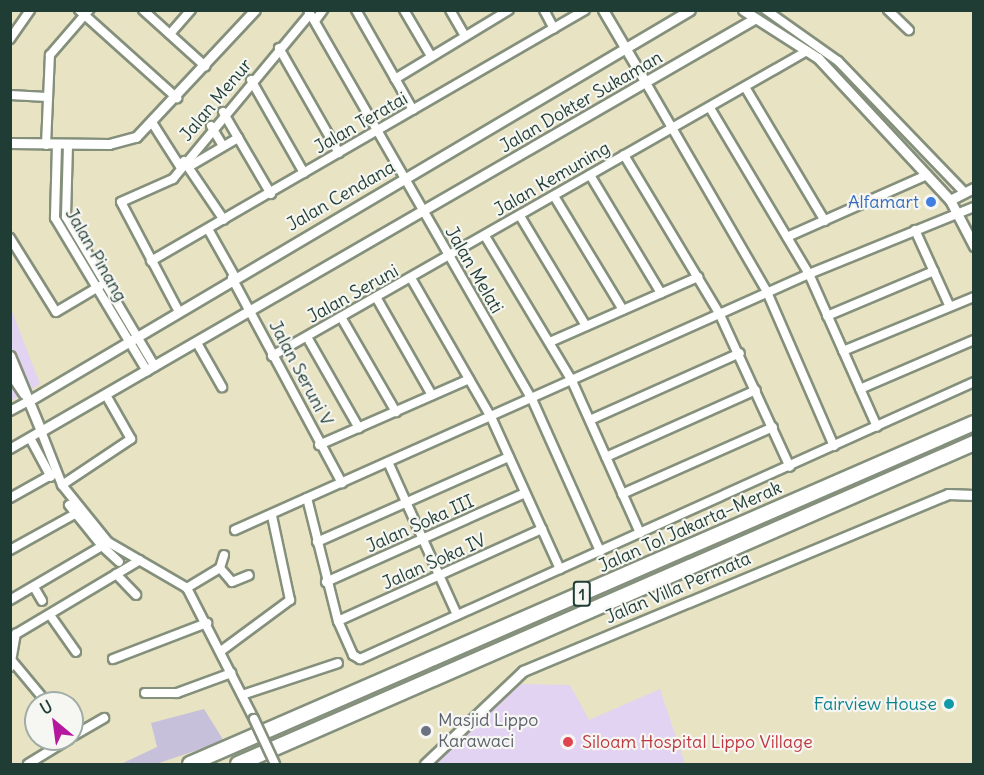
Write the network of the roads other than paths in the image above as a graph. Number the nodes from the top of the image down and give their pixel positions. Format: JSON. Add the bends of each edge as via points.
{"nodes":[{"id":1,"x":191,"y":10,"type":"edge"},
{"id":2,"x":241,"y":10,"type":"edge"},
{"id":3,"x":323,"y":10,"type":"edge"},
{"id":4,"x":356,"y":10,"type":"edge"},
{"id":5,"x":404,"y":10,"type":"edge"},
{"id":6,"x":450,"y":10,"type":"edge"},
{"id":7,"x":509,"y":10,"type":"edge"},
{"id":8,"x":544,"y":10,"type":"edge"},
{"id":9,"x":585,"y":10,"type":"edge"},
{"id":10,"x":603,"y":10,"type":"edge"},
{"id":11,"x":690,"y":10,"type":"edge"},
{"id":12,"x":743,"y":10,"type":"edge"},
{"id":13,"x":766,"y":10,"type":"edge"},
{"id":14,"x":888,"y":10,"type":"edge"},
{"id":15,"x":144,"y":11,"type":"edge"},
{"id":16,"x":25,"y":12,"type":"edge"},
{"id":17,"x":84,"y":12,"type":"edge"},
{"id":18,"x":498,"y":13,"type":"edge"},
{"id":19,"x":252,"y":14,"type":"edge"},
{"id":20,"x":311,"y":15,"type":"edge"},
{"id":21,"x":753,"y":19,"type":"junction"},
{"id":22,"x":554,"y":29,"type":"junction"},
{"id":23,"x":909,"y":30,"type":"dead end"},
{"id":24,"x":170,"y":34,"type":"junction"},
{"id":25,"x":465,"y":36,"type":"junction"},
{"id":26,"x":10,"y":39,"type":"edge"},
{"id":27,"x":279,"y":48,"type":"junction"},
{"id":28,"x":625,"y":48,"type":"junction"},
{"id":29,"x":807,"y":51,"type":"junction"},
{"id":30,"x":431,"y":56,"type":"junction"},
{"id":31,"x":205,"y":66,"type":"junction"},
{"id":32,"x":395,"y":79,"type":"junction"},
{"id":33,"x":251,"y":80,"type":"junction"},
{"id":34,"x":646,"y":83,"type":"junction"},
{"id":35,"x":744,"y":87,"type":"junction"},
{"id":36,"x":10,"y":95,"type":"edge"},
{"id":37,"x":47,"y":97,"type":"junction"},
{"id":38,"x":177,"y":98,"type":"junction"},
{"id":39,"x":710,"y":108,"type":"junction"},
{"id":40,"x":413,"y":110,"type":"junction"},
{"id":41,"x":223,"y":112,"type":"junction"},
{"id":42,"x":153,"y":124,"type":"junction"},
{"id":43,"x":211,"y":126,"type":"junction"},
{"id":44,"x":670,"y":128,"type":"junction"},
{"id":45,"x":376,"y":131,"type":"junction"},
{"id":46,"x":238,"y":138,"type":"junction"},
{"id":47,"x":10,"y":143,"type":"edge"},
{"id":48,"x":46,"y":145,"type":"junction"},
{"id":49,"x":57,"y":145,"type":"junction"},
{"id":50,"x":68,"y":145,"type":"junction"},
{"id":51,"x":223,"y":146,"type":"junction"},
{"id":52,"x":339,"y":153,"type":"junction"},
{"id":53,"x":624,"y":155,"type":"junction"},
{"id":54,"x":185,"y":165,"type":"junction"},
{"id":55,"x":304,"y":173,"type":"junction"},
{"id":56,"x":590,"y":175,"type":"junction"},
{"id":57,"x":927,"y":175,"type":"junction"},
{"id":58,"x":405,"y":178,"type":"junction"},
{"id":59,"x":974,"y":188,"type":"edge"},
{"id":60,"x":964,"y":192,"type":"junction"},
{"id":61,"x":271,"y":194,"type":"junction"},
{"id":62,"x":554,"y":196,"type":"junction"},
{"id":63,"x":950,"y":200,"type":"junction"},
{"id":64,"x":974,"y":207,"type":"edge"},
{"id":65,"x":424,"y":212,"type":"junction"},
{"id":66,"x":958,"y":213,"type":"junction"},
{"id":67,"x":520,"y":216,"type":"junction"},
{"id":68,"x":224,"y":220,"type":"junction"},
{"id":69,"x":825,"y":221,"type":"junction"},
{"id":70,"x":208,"y":229,"type":"junction"},
{"id":71,"x":915,"y":230,"type":"junction"},
{"id":72,"x":485,"y":236,"type":"junction"},
{"id":73,"x":787,"y":237,"type":"junction"},
{"id":74,"x":10,"y":238,"type":"edge"},
{"id":75,"x":974,"y":246,"type":"edge"},
{"id":76,"x":449,"y":257,"type":"junction"},
{"id":77,"x":152,"y":261,"type":"junction"},
{"id":78,"x":934,"y":271,"type":"junction"},
{"id":79,"x":808,"y":274,"type":"junction"},
{"id":80,"x":698,"y":277,"type":"junction"},
{"id":81,"x":411,"y":278,"type":"junction"},
{"id":82,"x":232,"y":279,"type":"junction"},
{"id":83,"x":105,"y":283,"type":"junction"},
{"id":84,"x":96,"y":288,"type":"junction"},
{"id":85,"x":767,"y":292,"type":"junction"},
{"id":86,"x":661,"y":293,"type":"junction"},
{"id":87,"x":376,"y":297,"type":"junction"},
{"id":88,"x":974,"y":297,"type":"edge"},
{"id":89,"x":949,"y":305,"type":"junction"},
{"id":90,"x":120,"y":309,"type":"junction"},
{"id":91,"x":178,"y":310,"type":"junction"},
{"id":92,"x":623,"y":310,"type":"junction"},
{"id":93,"x":250,"y":313,"type":"junction"},
{"id":94,"x":112,"y":314,"type":"junction"},
{"id":95,"x":720,"y":315,"type":"junction"},
{"id":96,"x":827,"y":316,"type":"junction"},
{"id":97,"x":341,"y":317,"type":"junction"},
{"id":98,"x":586,"y":326,"type":"junction"},
{"id":99,"x":132,"y":337,"type":"junction"},
{"id":100,"x":307,"y":337,"type":"junction"},
{"id":101,"x":974,"y":340,"type":"edge"},
{"id":102,"x":549,"y":342,"type":"junction"},
{"id":103,"x":197,"y":343,"type":"junction"},
{"id":104,"x":843,"y":351,"type":"junction"},
{"id":105,"x":740,"y":353,"type":"junction"},
{"id":106,"x":273,"y":355,"type":"junction"},
{"id":107,"x":10,"y":356,"type":"edge"},
{"id":108,"x":151,"y":369,"type":"junction"},
{"id":109,"x":10,"y":373,"type":"edge"},
{"id":110,"x":469,"y":379,"type":"junction"},
{"id":111,"x":572,"y":381,"type":"junction"},
{"id":112,"x":974,"y":382,"type":"edge"},
{"id":113,"x":222,"y":387,"type":"dead end"},
{"id":114,"x":860,"y":389,"type":"junction"},
{"id":115,"x":756,"y":390,"type":"junction"},
{"id":116,"x":106,"y":395,"type":"junction"},
{"id":117,"x":432,"y":395,"type":"junction"},
{"id":118,"x":25,"y":398,"type":"junction"},
{"id":119,"x":532,"y":399,"type":"junction"},
{"id":120,"x":10,"y":411,"type":"edge"},
{"id":121,"x":396,"y":411,"type":"junction"},
{"id":122,"x":491,"y":417,"type":"junction"},
{"id":123,"x":590,"y":420,"type":"junction"},
{"id":124,"x":974,"y":423,"type":"edge"},
{"id":125,"x":772,"y":427,"type":"junction"},
{"id":126,"x":877,"y":427,"type":"junction"},
{"id":127,"x":359,"y":428,"type":"junction"},
{"id":128,"x":41,"y":431,"type":"junction"},
{"id":129,"x":10,"y":438,"type":"edge"},
{"id":130,"x":30,"y":438,"type":"junction"},
{"id":131,"x":974,"y":443,"type":"edge"},
{"id":132,"x":320,"y":445,"type":"junction"},
{"id":133,"x":834,"y":446,"type":"junction"},
{"id":134,"x":13,"y":448,"type":"edge"},
{"id":135,"x":509,"y":457,"type":"junction"},
{"id":136,"x":606,"y":457,"type":"junction"},
{"id":137,"x":388,"y":462,"type":"junction"},
{"id":138,"x":790,"y":467,"type":"junction"},
{"id":139,"x":51,"y":475,"type":"junction"},
{"id":140,"x":340,"y":483,"type":"junction"},
{"id":141,"x":62,"y":485,"type":"junction"},
{"id":142,"x":525,"y":493,"type":"junction"},
{"id":143,"x":622,"y":494,"type":"junction"},
{"id":144,"x":974,"y":495,"type":"edge"},
{"id":145,"x":10,"y":498,"type":"edge"},
{"id":146,"x":307,"y":498,"type":"junction"},
{"id":147,"x":406,"y":502,"type":"junction"},
{"id":148,"x":75,"y":514,"type":"junction"},
{"id":149,"x":272,"y":516,"type":"junction"},
{"id":150,"x":542,"y":529,"type":"junction"},
{"id":151,"x":235,"y":530,"type":"dead end"},
{"id":152,"x":640,"y":533,"type":"junction"},
{"id":153,"x":422,"y":539,"type":"junction"},
{"id":154,"x":317,"y":542,"type":"junction"},
{"id":155,"x":102,"y":546,"type":"junction"},
{"id":156,"x":10,"y":550,"type":"edge"},
{"id":157,"x":600,"y":551,"type":"junction"},
{"id":158,"x":224,"y":555,"type":"dead end"},
{"id":159,"x":140,"y":560,"type":"junction"},
{"id":160,"x":119,"y":562,"type":"dead end"},
{"id":161,"x":220,"y":568,"type":"junction"},
{"id":162,"x":560,"y":569,"type":"junction"},
{"id":163,"x":116,"y":574,"type":"junction"},
{"id":164,"x":249,"y":575,"type":"dead end"},
{"id":165,"x":439,"y":576,"type":"junction"},
{"id":166,"x":326,"y":582,"type":"junction"},
{"id":167,"x":34,"y":587,"type":"junction"},
{"id":168,"x":187,"y":588,"type":"junction"},
{"id":169,"x":136,"y":595,"type":"dead end"},
{"id":170,"x":10,"y":600,"type":"edge"},
{"id":171,"x":42,"y":601,"type":"dead end"},
{"id":172,"x":50,"y":615,"type":"junction"},
{"id":173,"x":457,"y":615,"type":"junction"},
{"id":174,"x":338,"y":621,"type":"junction"},
{"id":175,"x":207,"y":623,"type":"junction"},
{"id":176,"x":221,"y":651,"type":"junction"},
{"id":177,"x":76,"y":652,"type":"dead end"},
{"id":178,"x":112,"y":659,"type":"dead end"},
{"id":179,"x":338,"y":663,"type":"dead end"},
{"id":180,"x":12,"y":665,"type":"edge"},
{"id":181,"x":231,"y":673,"type":"junction"},
{"id":182,"x":36,"y":691,"type":"edge"},
{"id":183,"x":145,"y":693,"type":"dead end"},
{"id":184,"x":242,"y":694,"type":"junction"},
{"id":185,"x":104,"y":718,"type":"dead end"},
{"id":186,"x":84,"y":729,"type":"edge"},
{"id":187,"x":49,"y":751,"type":"edge"},
{"id":188,"x":28,"y":765,"type":"edge"},
{"id":189,"x":190,"y":765,"type":"edge"},
{"id":190,"x":238,"y":765,"type":"edge"},
{"id":191,"x":275,"y":765,"type":"edge"},
{"id":192,"x":425,"y":765,"type":"edge"}],
"edges":[{"from":1,"to":24,"type":"street"},
{"from":2,"to":19,"type":"street"},
{"from":3,"to":20,"type":"street","name":"Jalan Menur"},
{"from":4,"to":32,"type":"street"},
{"from":5,"to":30,"type":"street"},
{"from":6,"to":25,"type":"street"},
{"from":7,"to":18,"type":"street"},
{"from":8,"to":22,"type":"street"},
{"from":9,"to":22,"type":"street","name":"Jalan Teratai"},
{"from":10,"to":28,"type":"street"},
{"from":11,"to":28,"type":"street","name":"Jalan Cendana"},
{"from":12,"to":21,"type":"street"},
{"from":13,"to":60,"type":"street","via":[[838,61]]},
{"from":14,"to":23,"type":"street"},
{"from":15,"to":24,"type":"street"},
{"from":16,"to":26,"type":"street"},
{"from":17,"to":37,"type":"street","via":[[50,55]]},
{"from":17,"to":38,"type":"street"},
{"from":18,"to":25,"type":"street"},
{"from":19,"to":31,"type":"street"},
{"from":20,"to":27,"type":"street","name":"Jalan Menur"},
{"from":20,"to":45,"type":"street","name":"Jalan Melati"},
{"from":21,"to":29,"type":"street"},
{"from":21,"to":34,"type":"street","name":"Jalan Dokter Sukaman"},
{"from":22,"to":40,"type":"street","name":"Jalan Teratai"},
{"from":24,"to":31,"type":"street"},
{"from":25,"to":30,"type":"street"},
{"from":27,"to":33,"type":"street","name":"Jalan Menur"},
{"from":27,"to":52,"type":"street"},
{"from":28,"to":34,"type":"street"},
{"from":28,"to":58,"type":"street","name":"Jalan Cendana"},
{"from":29,"to":35,"type":"street","name":"Jalan Kemuning"},
{"from":29,"to":57,"type":"street"},
{"from":30,"to":32,"type":"street"},
{"from":31,"to":38,"type":"street"},
{"from":32,"to":40,"type":"street"},
{"from":33,"to":41,"type":"street","name":"Jalan Menur"},
{"from":33,"to":55,"type":"street"},
{"from":34,"to":44,"type":"street"},
{"from":34,"to":65,"type":"street","name":"Jalan Dokter Sukaman"},
{"from":35,"to":39,"type":"street","name":"Jalan Kemuning"},
{"from":35,"to":69,"type":"street"},
{"from":36,"to":37,"type":"street"},
{"from":37,"to":48,"type":"street"},
{"from":38,"to":42,"type":"street"},
{"from":39,"to":44,"type":"street","name":"Jalan Kemuning"},
{"from":39,"to":73,"type":"street"},
{"from":40,"to":45,"type":"street","name":"Jalan Teratai"},
{"from":41,"to":43,"type":"street","name":"Jalan Menur"},
{"from":41,"to":46,"type":"street"},
{"from":42,"to":50,"type":"street","via":[[123,142]]},
{"from":42,"to":54,"type":"street","name":"Jalan Menur"},
{"from":43,"to":51,"type":"street"},
{"from":43,"to":54,"type":"street","name":"Jalan Menur"},
{"from":44,"to":53,"type":"street","name":"Jalan Kemuning"},
{"from":44,"to":85,"type":"street"},
{"from":45,"to":52,"type":"street","name":"Jalan Teratai"},
{"from":45,"to":58,"type":"street","name":"Jalan Melati"},
{"from":46,"to":51,"type":"street"},
{"from":46,"to":61,"type":"street"},
{"from":47,"to":48,"type":"street"},
{"from":48,"to":49,"type":"street"},
{"from":49,"to":50,"type":"street"},
{"from":49,"to":84,"type":"street","name":"Jalan Pinang","via":[[54,214]]},
{"from":50,"to":83,"type":"street","name":"Jalan Pinang","via":[[65,213]]},
{"from":51,"to":54,"type":"street"},
{"from":52,"to":55,"type":"street","name":"Jalan Teratai"},
{"from":53,"to":56,"type":"street","name":"Jalan Kemuning"},
{"from":53,"to":80,"type":"street"},
{"from":54,"to":68,"type":"street"},
{"from":54,"to":77,"type":"street","via":[[173,178],[121,202]]},
{"from":55,"to":61,"type":"street","name":"Jalan Teratai"},
{"from":56,"to":62,"type":"street","name":"Jalan Kemuning"},
{"from":56,"to":86,"type":"street"},
{"from":57,"to":63,"type":"street"},
{"from":57,"to":69,"type":"street"},
{"from":58,"to":65,"type":"street","name":"Jalan Melati"},
{"from":58,"to":82,"type":"street","name":"Jalan Cendana"},
{"from":59,"to":60,"type":"street"},
{"from":60,"to":63,"type":"street"},
{"from":61,"to":68,"type":"street","name":"Jalan Teratai"},
{"from":62,"to":67,"type":"street","name":"Jalan Kemuning"},
{"from":62,"to":92,"type":"street"},
{"from":63,"to":66,"type":"street"},
{"from":64,"to":66,"type":"street"},
{"from":65,"to":76,"type":"street","name":"Jalan Melati"},
{"from":65,"to":93,"type":"street"},
{"from":66,"to":71,"type":"street"},
{"from":66,"to":75,"type":"street"},
{"from":67,"to":72,"type":"street","name":"Jalan Kemuning"},
{"from":67,"to":98,"type":"street"},
{"from":68,"to":70,"type":"street","name":"Jalan Teratai"},
{"from":69,"to":73,"type":"street"},
{"from":70,"to":77,"type":"street","name":"Jalan Teratai"},
{"from":70,"to":82,"type":"street","name":"Jalan Seruni V"},
{"from":71,"to":78,"type":"street"},
{"from":71,"to":79,"type":"street"},
{"from":72,"to":76,"type":"street","name":"Jalan Kemuning"},
{"from":72,"to":102,"type":"street"},
{"from":73,"to":79,"type":"street"},
{"from":74,"to":84,"type":"street","via":[[56,312]]},
{"from":76,"to":81,"type":"street","name":"Jalan Seruni"},
{"from":76,"to":119,"type":"street","name":"Jalan Melati"},
{"from":77,"to":91,"type":"street"},
{"from":78,"to":89,"type":"street"},
{"from":78,"to":96,"type":"street"},
{"from":79,"to":85,"type":"street"},
{"from":79,"to":96,"type":"street"},
{"from":80,"to":86,"type":"street"},
{"from":80,"to":95,"type":"street"},
{"from":81,"to":87,"type":"street","name":"Jalan Seruni"},
{"from":81,"to":110,"type":"street"},
{"from":82,"to":91,"type":"street","name":"Jalan Cendana"},
{"from":82,"to":93,"type":"street","name":"Jalan Seruni V"},
{"from":83,"to":84,"type":"street"},
{"from":83,"to":90,"type":"street","name":"Jalan Pinang"},
{"from":84,"to":94,"type":"street","name":"Jalan Pinang"},
{"from":85,"to":95,"type":"street"},
{"from":85,"to":133,"type":"street"},
{"from":86,"to":92,"type":"street"},
{"from":87,"to":97,"type":"street","name":"Jalan Seruni"},
{"from":87,"to":117,"type":"street"},
{"from":88,"to":89,"type":"street"},
{"from":89,"to":104,"type":"street"},
{"from":90,"to":94,"type":"street"},
{"from":90,"to":99,"type":"street","name":"Jalan Pinang"},
{"from":91,"to":99,"type":"street","name":"Jalan Cendana"},
{"from":92,"to":98,"type":"street"},
{"from":93,"to":103,"type":"street"},
{"from":93,"to":106,"type":"street","name":"Jalan Seruni V"},
{"from":94,"to":99,"type":"street","name":"Jalan Pinang"},
{"from":95,"to":105,"type":"street"},
{"from":95,"to":111,"type":"street"},
{"from":96,"to":104,"type":"street"},
{"from":97,"to":100,"type":"street","name":"Jalan Seruni"},
{"from":97,"to":121,"type":"street"},
{"from":98,"to":102,"type":"street"},
{"from":99,"to":108,"type":"street","name":"Jalan Pinang"},
{"from":99,"to":118,"type":"street","name":"Jalan Cendana"},
{"from":100,"to":106,"type":"street","name":"Jalan Seruni"},
{"from":100,"to":127,"type":"street"},
{"from":101,"to":114,"type":"street"},
{"from":102,"to":111,"type":"street"},
{"from":103,"to":108,"type":"street"},
{"from":103,"to":113,"type":"street"},
{"from":104,"to":114,"type":"street"},
{"from":105,"to":115,"type":"street"},
{"from":105,"to":123,"type":"street"},
{"from":106,"to":132,"type":"street","name":"Jalan Seruni V"},
{"from":107,"to":118,"type":"street"},
{"from":108,"to":116,"type":"street"},
{"from":109,"to":118,"type":"street"},
{"from":110,"to":117,"type":"street"},
{"from":110,"to":122,"type":"street"},
{"from":111,"to":119,"type":"street"},
{"from":111,"to":123,"type":"street"},
{"from":112,"to":126,"type":"street"},
{"from":114,"to":126,"type":"street"},
{"from":115,"to":125,"type":"street"},
{"from":115,"to":136,"type":"street"},
{"from":116,"to":128,"type":"street"},
{"from":116,"to":141,"type":"street","via":[[131,439]]},
{"from":117,"to":121,"type":"street"},
{"from":118,"to":120,"type":"street","name":"Jalan Cendana"},
{"from":118,"to":128,"type":"street"},
{"from":119,"to":122,"type":"street"},
{"from":119,"to":157,"type":"street","name":"Jalan Melati"},
{"from":121,"to":127,"type":"street"},
{"from":122,"to":135,"type":"street"},
{"from":122,"to":137,"type":"street"},
{"from":123,"to":136,"type":"street"},
{"from":124,"to":189,"type":"highway","name":"Jalan Tol Jakarta–Merak","number":"1"},
{"from":125,"to":138,"type":"street"},
{"from":125,"to":143,"type":"street"},
{"from":126,"to":133,"type":"street"},
{"from":127,"to":132,"type":"street"},
{"from":128,"to":130,"type":"street"},
{"from":128,"to":141,"type":"street"},
{"from":129,"to":134,"type":"street"},
{"from":130,"to":134,"type":"street"},
{"from":130,"to":139,"type":"street"},
{"from":131,"to":190,"type":"highway","name":"Jalan Tol Jakarta–Merak","number":"1"},
{"from":132,"to":140,"type":"street","name":"Jalan Seruni V"},
{"from":133,"to":138,"type":"street"},
{"from":135,"to":142,"type":"street"},
{"from":135,"to":147,"type":"street"},
{"from":136,"to":143,"type":"street"},
{"from":137,"to":140,"type":"street"},
{"from":137,"to":147,"type":"street"},
{"from":138,"to":152,"type":"street"},
{"from":139,"to":145,"type":"street"},
{"from":139,"to":148,"type":"street"},
{"from":140,"to":146,"type":"street"},
{"from":141,"to":159,"type":"street","via":[[108,542]]},
{"from":142,"to":150,"type":"street"},
{"from":142,"to":153,"type":"street","name":"Jalan Soka III"},
{"from":143,"to":152,"type":"street"},
{"from":144,"to":192,"type":"street","name":"Jalan Villa Permata","via":[[948,494],[523,671]]},
{"from":146,"to":149,"type":"street"},
{"from":146,"to":154,"type":"street"},
{"from":147,"to":153,"type":"street"},
{"from":147,"to":154,"type":"street"},
{"from":148,"to":155,"type":"street"},
{"from":148,"to":156,"type":"street"},
{"from":149,"to":151,"type":"street"},
{"from":149,"to":176,"type":"street","via":[[276,554],[290,600]]},
{"from":150,"to":162,"type":"street"},
{"from":150,"to":165,"type":"street","name":"Jalan Soka IV"},
{"from":152,"to":157,"type":"street"},
{"from":153,"to":165,"type":"street"},
{"from":153,"to":166,"type":"street","name":"Jalan Soka III"},
{"from":154,"to":166,"type":"street"},
{"from":155,"to":160,"type":"street"},
{"from":155,"to":167,"type":"street"},
{"from":157,"to":162,"type":"street"},
{"from":158,"to":161,"type":"street"},
{"from":159,"to":163,"type":"street"},
{"from":159,"to":168,"type":"street"},
{"from":161,"to":164,"type":"street","via":[[232,582]]},
{"from":161,"to":168,"type":"street"},
{"from":162,"to":173,"type":"street"},
{"from":163,"to":169,"type":"street"},
{"from":163,"to":172,"type":"street"},
{"from":165,"to":173,"type":"street"},
{"from":165,"to":174,"type":"street","name":"Jalan Soka IV"},
{"from":166,"to":174,"type":"street"},
{"from":167,"to":170,"type":"street"},
{"from":167,"to":171,"type":"street"},
{"from":168,"to":175,"type":"street"},
{"from":172,"to":177,"type":"street"},
{"from":172,"to":180,"type":"street","via":[[13,636]]},
{"from":173,"to":174,"type":"street","via":[[360,658],[353,655]]},
{"from":175,"to":176,"type":"street"},
{"from":175,"to":178,"type":"street"},
{"from":176,"to":181,"type":"street"},
{"from":179,"to":184,"type":"street"},
{"from":180,"to":182,"type":"street"},
{"from":181,"to":183,"type":"street","via":[[177,693]]},
{"from":181,"to":184,"type":"street"},
{"from":184,"to":191,"type":"street","bridge":true},
{"from":185,"to":186,"type":"street"},
{"from":187,"to":188,"type":"street"}]}
